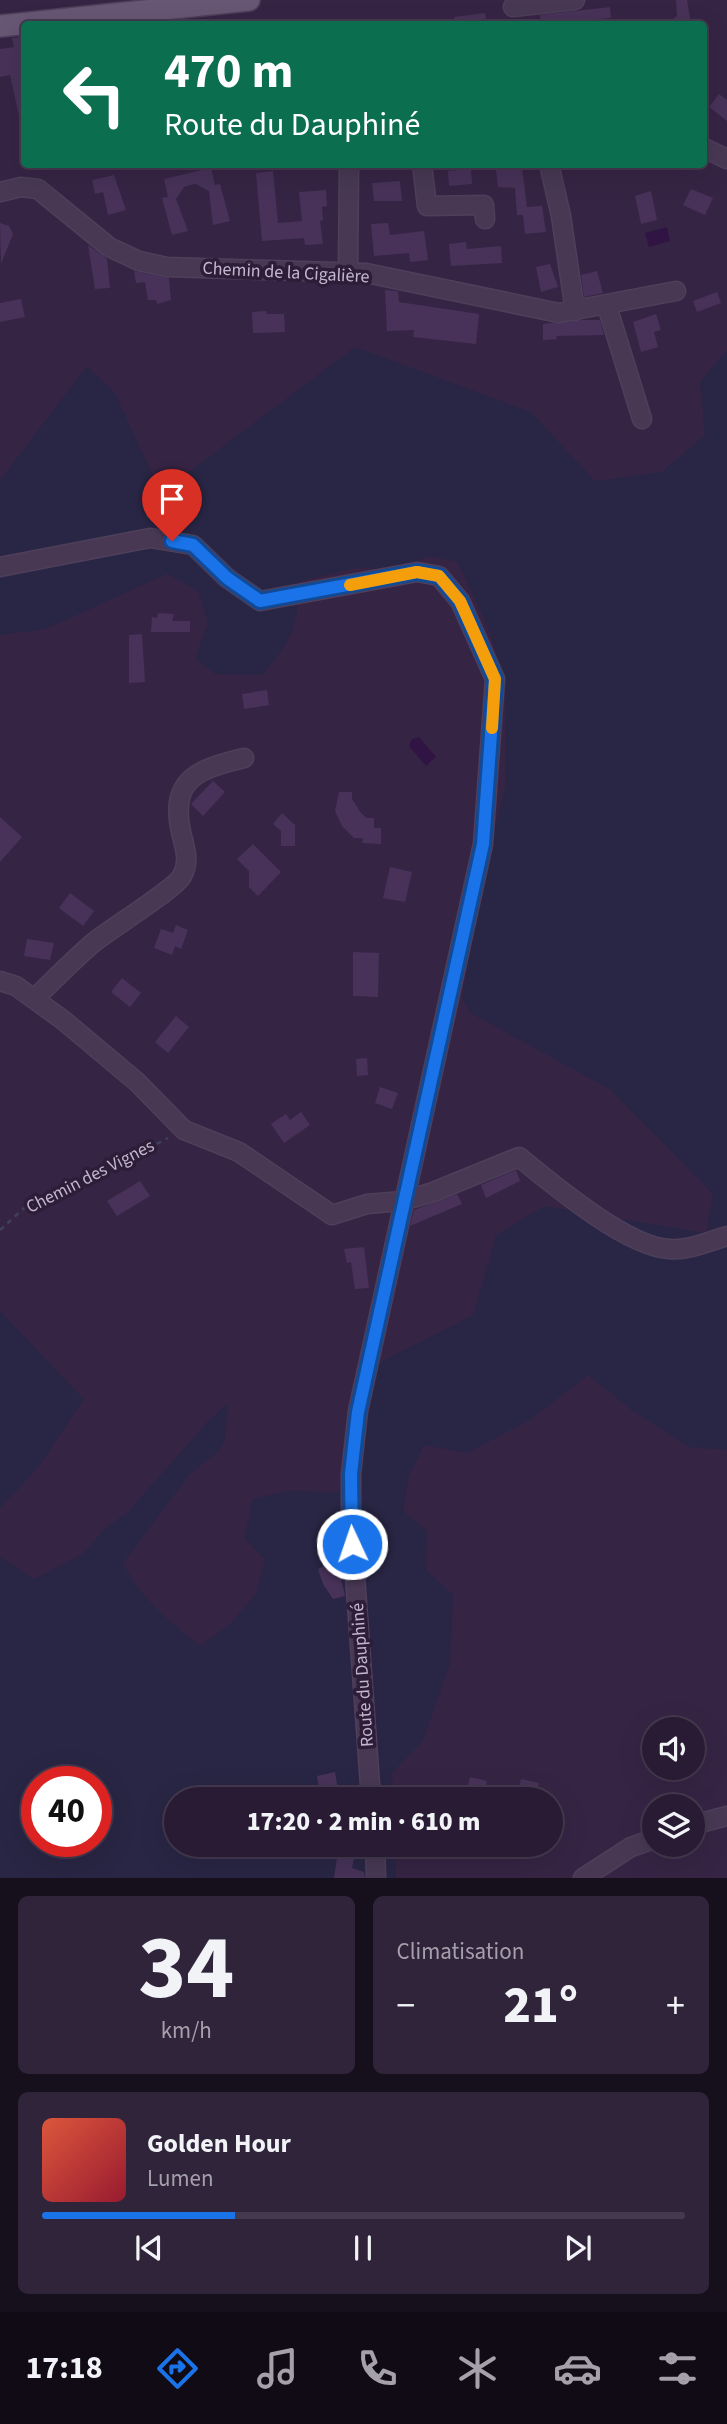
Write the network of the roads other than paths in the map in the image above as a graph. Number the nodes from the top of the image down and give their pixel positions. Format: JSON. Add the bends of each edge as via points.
{"nodes":[{"id":1,"x":249,"y":0,"type":"edge"},
{"id":2,"x":575,"y":0,"type":"edge"},
{"id":3,"x":514,"y":10,"type":"edge"},
{"id":4,"x":48,"y":21,"type":"edge"},
{"id":5,"x":21,"y":24,"type":"edge"},
{"id":6,"x":0,"y":26,"type":"edge"},
{"id":7,"x":707,"y":149,"type":"edge"},
{"id":8,"x":727,"y":159,"type":"edge"},
{"id":9,"x":349,"y":168,"type":"edge"},
{"id":10,"x":422,"y":168,"type":"edge"},
{"id":11,"x":550,"y":168,"type":"edge"},
{"id":12,"x":0,"y":192,"type":"edge"},
{"id":13,"x":485,"y":219,"type":"dead end"},
{"id":14,"x":348,"y":273,"type":"junction"},
{"id":15,"x":676,"y":291,"type":"dead end"},
{"id":16,"x":607,"y":306,"type":"junction"},
{"id":17,"x":575,"y":311,"type":"junction"},
{"id":18,"x":642,"y":419,"type":"dead end"},
{"id":19,"x":0,"y":567,"type":"edge"},
{"id":20,"x":244,"y":758,"type":"dead end"},
{"id":21,"x":0,"y":981,"type":"edge"},
{"id":22,"x":35,"y":998,"type":"junction"},
{"id":23,"x":403,"y":1201,"type":"junction"},
{"id":24,"x":727,"y":1236,"type":"edge"},
{"id":25,"x":370,"y":1787,"type":"edge"},
{"id":26,"x":727,"y":1816,"type":"edge"},
{"id":27,"x":705,"y":1822,"type":"edge"},
{"id":28,"x":642,"y":1844,"type":"edge"},
{"id":29,"x":375,"y":1857,"type":"edge"},
{"id":30,"x":376,"y":1878,"type":"edge"},
{"id":31,"x":583,"y":1878,"type":"edge"}],
"edges":[{"from":1,"to":4,"type":"main road"},
{"from":2,"to":3,"type":"street"},
{"from":5,"to":6,"type":"main road"},
{"from":7,"to":8,"type":"street"},
{"from":9,"to":14,"type":"street"},
{"from":10,"to":13,"type":"street","via":[[427,206],[484,205]]},
{"from":11,"to":17,"type":"street"},
{"from":12,"to":14,"type":"street","name":"Chemin de la Cigalière","via":[[38,189],[100,240],[139,261],[167,267]]},
{"from":14,"to":17,"type":"street","name":"Chemin de la Cigalière","via":[[559,313]]},
{"from":15,"to":16,"type":"street","name":"Chemin de la Cigalière"},
{"from":16,"to":17,"type":"street","name":"Chemin de la Cigalière"},
{"from":16,"to":18,"type":"street"},
{"from":19,"to":23,"type":"street","name":"Route du Dauphiné","via":[[150,538],[193,545],[227,578],[260,601],[417,572],[439,576],[460,601],[495,679],[483,844]]},
{"from":20,"to":22,"type":"street","via":[[200,770],[186,783],[178,802],[178,825],[188,859],[182,877],[93,943]]},
{"from":21,"to":22,"type":"street"},
{"from":22,"to":23,"type":"street","via":[[137,1082],[184,1130],[239,1152],[332,1215],[367,1204]]},
{"from":23,"to":24,"type":"street","via":[[519,1157],[604,1221],[644,1243],[670,1250]]},
{"from":23,"to":25,"type":"street","name":"Route du Dauphiné","via":[[358,1412],[351,1474]]},
{"from":26,"to":27,"type":"street"},
{"from":28,"to":31,"type":"street"},
{"from":29,"to":30,"type":"street"}]}
